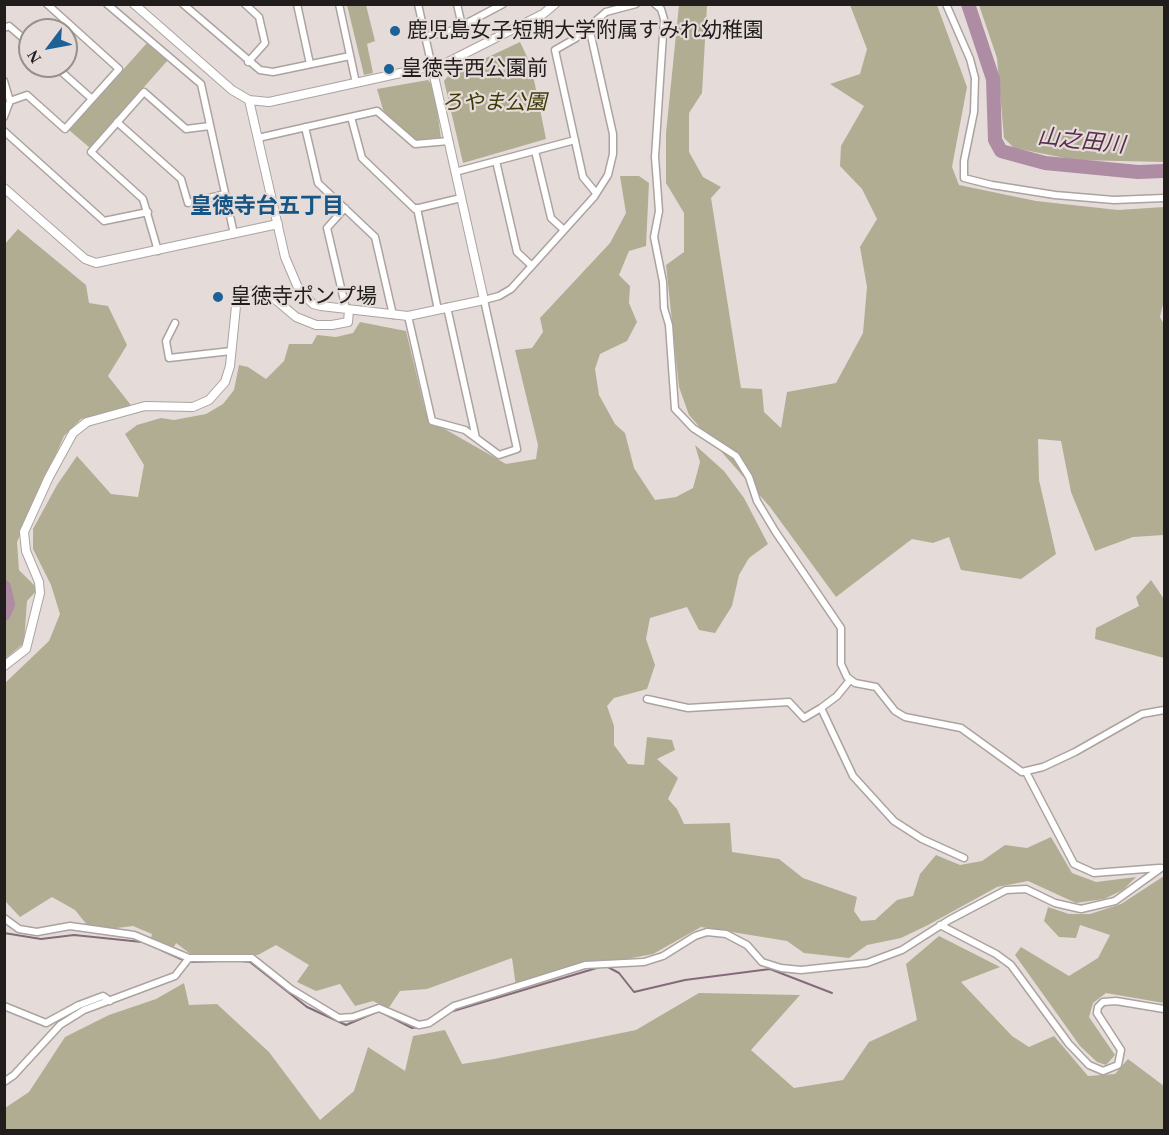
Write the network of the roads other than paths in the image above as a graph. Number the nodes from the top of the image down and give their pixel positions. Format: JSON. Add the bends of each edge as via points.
{"nodes":[{"id":1,"x":47,"y":4,"type":"edge"},
{"id":2,"x":107,"y":4,"type":"edge"},
{"id":3,"x":134,"y":4,"type":"edge"},
{"id":4,"x":183,"y":4,"type":"edge"},
{"id":5,"x":245,"y":4,"type":"edge"},
{"id":6,"x":297,"y":4,"type":"edge"},
{"id":7,"x":339,"y":4,"type":"edge"},
{"id":8,"x":418,"y":4,"type":"edge"},
{"id":9,"x":457,"y":4,"type":"edge"},
{"id":10,"x":503,"y":4,"type":"edge"},
{"id":11,"x":555,"y":4,"type":"edge"},
{"id":12,"x":636,"y":4,"type":"edge"},
{"id":13,"x":655,"y":4,"type":"edge"},
{"id":14,"x":946,"y":4,"type":"edge"},
{"id":15,"x":495,"y":6,"type":"edge"},
{"id":16,"x":624,"y":6,"type":"edge"},
{"id":17,"x":462,"y":26,"type":"junction"},
{"id":18,"x":589,"y":27,"type":"junction"},
{"id":19,"x":4,"y":28,"type":"edge"},
{"id":20,"x":18,"y":34,"type":"edge"},
{"id":21,"x":425,"y":37,"type":"junction"},
{"id":22,"x":350,"y":56,"type":"junction"},
{"id":23,"x":248,"y":62,"type":"junction"},
{"id":24,"x":310,"y":64,"type":"junction"},
{"id":25,"x":432,"y":67,"type":"junction"},
{"id":26,"x":68,"y":78,"type":"edge"},
{"id":27,"x":4,"y":81,"type":"edge"},
{"id":28,"x":356,"y":83,"type":"junction"},
{"id":29,"x":92,"y":99,"type":"junction"},
{"id":30,"x":249,"y":100,"type":"junction"},
{"id":31,"x":10,"y":101,"type":"junction"},
{"id":32,"x":4,"y":117,"type":"edge"},
{"id":33,"x":351,"y":117,"type":"junction"},
{"id":34,"x":117,"y":122,"type":"junction"},
{"id":35,"x":210,"y":126,"type":"junction"},
{"id":36,"x":305,"y":127,"type":"junction"},
{"id":37,"x":4,"y":131,"type":"edge"},
{"id":38,"x":258,"y":138,"type":"junction"},
{"id":39,"x":575,"y":140,"type":"junction"},
{"id":40,"x":449,"y":141,"type":"junction"},
{"id":41,"x":535,"y":151,"type":"junction"},
{"id":42,"x":496,"y":161,"type":"junction"},
{"id":43,"x":456,"y":172,"type":"junction"},
{"id":44,"x":4,"y":188,"type":"edge"},
{"id":45,"x":225,"y":194,"type":"junction"},
{"id":46,"x":596,"y":194,"type":"junction"},
{"id":47,"x":461,"y":198,"type":"junction"},
{"id":48,"x":1164,"y":198,"type":"edge"},
{"id":49,"x":345,"y":208,"type":"junction"},
{"id":50,"x":417,"y":208,"type":"junction"},
{"id":51,"x":148,"y":212,"type":"junction"},
{"id":52,"x":278,"y":224,"type":"junction"},
{"id":53,"x":564,"y":230,"type":"junction"},
{"id":54,"x":234,"y":234,"type":"junction"},
{"id":55,"x":158,"y":251,"type":"junction"},
{"id":56,"x":532,"y":266,"type":"junction"},
{"id":57,"x":484,"y":300,"type":"junction"},
{"id":58,"x":447,"y":308,"type":"junction"},
{"id":59,"x":347,"y":309,"type":"junction"},
{"id":60,"x":438,"y":310,"type":"junction"},
{"id":61,"x":393,"y":315,"type":"junction"},
{"id":62,"x":408,"y":316,"type":"junction"},
{"id":63,"x":175,"y":323,"type":"dead end"},
{"id":64,"x":231,"y":351,"type":"junction"},
{"id":65,"x":476,"y":438,"type":"junction"},
{"id":66,"x":4,"y":666,"type":"edge"},
{"id":67,"x":850,"y":680,"type":"junction"},
{"id":68,"x":647,"y":699,"type":"dead end"},
{"id":69,"x":821,"y":708,"type":"junction"},
{"id":70,"x":1164,"y":710,"type":"edge"},
{"id":71,"x":1026,"y":772,"type":"junction"},
{"id":72,"x":964,"y":858,"type":"dead end"},
{"id":73,"x":1163,"y":868,"type":"edge"},
{"id":74,"x":4,"y":918,"type":"edge"},
{"id":75,"x":940,"y":925,"type":"junction"},
{"id":76,"x":189,"y":958,"type":"junction"},
{"id":77,"x":111,"y":1001,"type":"junction"},
{"id":78,"x":4,"y":1006,"type":"edge"},
{"id":79,"x":1164,"y":1009,"type":"edge"},
{"id":80,"x":4,"y":1082,"type":"edge"}],
"edges":[{"from":1,"to":29,"type":"street","via":[[119,69]]},
{"from":2,"to":35,"type":"street","via":[[201,84]]},
{"from":3,"to":30,"type":"street","via":[[225,85]]},
{"from":4,"to":23,"type":"street"},
{"from":5,"to":23,"type":"street","via":[[259,17],[265,44]]},
{"from":6,"to":24,"type":"street"},
{"from":7,"to":22,"type":"street"},
{"from":8,"to":21,"type":"street"},
{"from":9,"to":17,"type":"street"},
{"from":10,"to":15,"type":"street"},
{"from":11,"to":25,"type":"street","via":[[460,58]]},
{"from":12,"to":16,"type":"street"},
{"from":13,"to":67,"type":"street","via":[[664,19],[655,157],[659,211],[654,237],[669,325],[675,409],[693,428],[736,456],[775,531],[841,628],[841,664]]},
{"from":14,"to":48,"type":"street","via":[[975,78],[964,178],[1055,195],[1114,200]]},
{"from":15,"to":17,"type":"street"},
{"from":16,"to":18,"type":"street","via":[[606,12]]},
{"from":17,"to":21,"type":"street"},
{"from":18,"to":39,"type":"street","via":[[555,50]]},
{"from":18,"to":46,"type":"street","via":[[614,144],[608,175]]},
{"from":19,"to":20,"type":"street","via":[[9,26]]},
{"from":21,"to":25,"type":"street"},
{"from":22,"to":24,"type":"street"},
{"from":22,"to":28,"type":"street"},
{"from":23,"to":24,"type":"street","via":[[267,72]]},
{"from":25,"to":28,"type":"street"},
{"from":25,"to":40,"type":"street"},
{"from":26,"to":29,"type":"street"},
{"from":27,"to":31,"type":"street"},
{"from":28,"to":30,"type":"street","via":[[269,102]]},
{"from":29,"to":31,"type":"street","via":[[65,129],[27,95]]},
{"from":30,"to":38,"type":"street"},
{"from":31,"to":32,"type":"street"},
{"from":33,"to":36,"type":"street"},
{"from":33,"to":40,"type":"street","via":[[377,111],[415,144]]},
{"from":33,"to":50,"type":"street","via":[[362,158]]},
{"from":34,"to":35,"type":"street","via":[[144,92],[186,129]]},
{"from":34,"to":45,"type":"street","via":[[182,179],[188,203]]},
{"from":34,"to":51,"type":"street","via":[[91,152],[143,199]]},
{"from":35,"to":45,"type":"street"},
{"from":36,"to":38,"type":"street"},
{"from":36,"to":49,"type":"street","via":[[318,183]]},
{"from":37,"to":51,"type":"street","via":[[105,221]]},
{"from":38,"to":52,"type":"street"},
{"from":39,"to":41,"type":"street"},
{"from":39,"to":46,"type":"street","via":[[583,177]]},
{"from":40,"to":43,"type":"street"},
{"from":41,"to":42,"type":"street"},
{"from":41,"to":53,"type":"street","via":[[551,218]]},
{"from":42,"to":43,"type":"street"},
{"from":42,"to":56,"type":"street","via":[[517,252]]},
{"from":43,"to":47,"type":"street"},
{"from":44,"to":55,"type":"street","via":[[90,262],[104,264]]},
{"from":45,"to":54,"type":"street"},
{"from":46,"to":53,"type":"street"},
{"from":47,"to":50,"type":"street"},
{"from":47,"to":57,"type":"street"},
{"from":49,"to":59,"type":"street","via":[[327,228]]},
{"from":49,"to":61,"type":"street","via":[[375,237]]},
{"from":50,"to":60,"type":"street"},
{"from":51,"to":55,"type":"street"},
{"from":52,"to":54,"type":"street"},
{"from":52,"to":59,"type":"street","via":[[288,268],[305,298],[321,306]]},
{"from":53,"to":56,"type":"street"},
{"from":54,"to":55,"type":"street"},
{"from":56,"to":57,"type":"street","via":[[506,293]]},
{"from":57,"to":58,"type":"street"},
{"from":57,"to":65,"type":"street","via":[[517,447],[499,455]]},
{"from":58,"to":60,"type":"street"},
{"from":58,"to":65,"type":"street"},
{"from":59,"to":61,"type":"street"},
{"from":59,"to":64,"type":"street","via":[[348,321],[316,325],[296,317],[264,290],[248,292],[236,306]]},
{"from":60,"to":62,"type":"street"},
{"from":61,"to":62,"type":"street"},
{"from":62,"to":65,"type":"street","via":[[432,421],[465,430]]},
{"from":63,"to":64,"type":"street","via":[[166,341],[169,358]]},
{"from":64,"to":66,"type":"street","via":[[225,382],[209,400],[193,407],[145,406],[87,422],[73,434],[24,532],[40,593],[26,649]]},
{"from":67,"to":69,"type":"street"},
{"from":67,"to":71,"type":"street","via":[[876,687],[895,711],[905,717],[961,728],[1005,762]]},
{"from":68,"to":69,"type":"street","via":[[688,708],[783,701],[793,704],[804,718]]},
{"from":69,"to":72,"type":"street","via":[[860,787],[894,821]]},
{"from":70,"to":71,"type":"street","via":[[1142,714],[1074,752]]},
{"from":71,"to":73,"type":"street","via":[[1074,864],[1094,873]]},
{"from":73,"to":75,"type":"street","via":[[1123,897],[1096,906],[1072,908],[1019,888],[1006,890]]},
{"from":74,"to":76,"type":"street","via":[[19,929],[37,932],[70,926],[134,935]]},
{"from":75,"to":76,"type":"street","via":[[882,959],[801,970],[762,962],[747,945],[726,934],[707,932],[663,956],[644,962],[585,965],[454,1006],[429,1023],[419,1025],[379,1008],[339,1018],[291,989],[252,958]]},
{"from":75,"to":79,"type":"street","via":[[1011,965],[1069,1044],[1089,1065],[1103,1071],[1118,1065],[1121,1050],[1097,1013],[1098,1007],[1103,1002],[1116,1001]]},
{"from":76,"to":77,"type":"street","via":[[175,976]]},
{"from":77,"to":78,"type":"street","via":[[103,996],[46,1023]]},
{"from":77,"to":80,"type":"street","via":[[84,1010],[60,1025]]}]}
